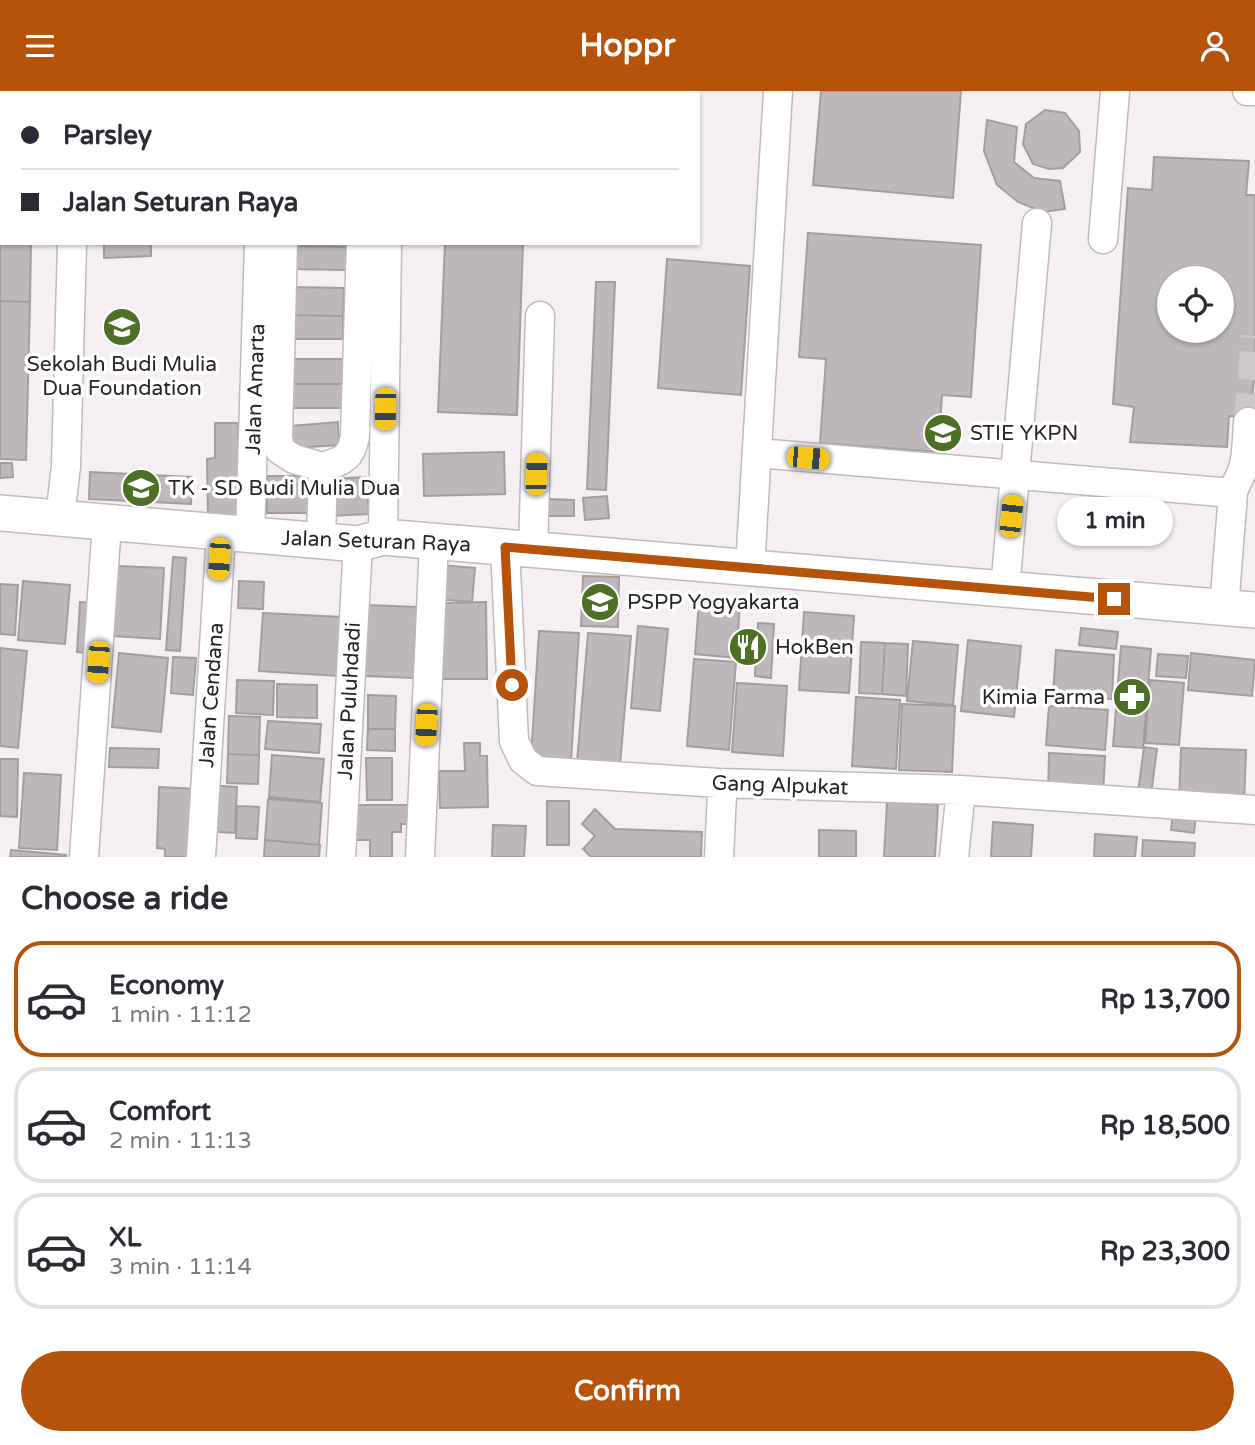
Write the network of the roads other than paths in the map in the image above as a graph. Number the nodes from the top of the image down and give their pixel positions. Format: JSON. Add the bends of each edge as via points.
{"nodes":[{"id":1,"x":778,"y":91,"type":"edge"},
{"id":2,"x":1115,"y":91,"type":"edge"},
{"id":3,"x":1247,"y":91,"type":"edge"},
{"id":4,"x":1255,"y":91,"type":"edge"},
{"id":5,"x":1037,"y":223,"type":"dead end"},
{"id":6,"x":1103,"y":239,"type":"dead end"},
{"id":7,"x":72,"y":245,"type":"edge"},
{"id":8,"x":259,"y":245,"type":"edge"},
{"id":9,"x":283,"y":245,"type":"edge"},
{"id":10,"x":361,"y":245,"type":"edge"},
{"id":11,"x":387,"y":245,"type":"edge"},
{"id":12,"x":540,"y":316,"type":"dead end"},
{"id":13,"x":1248,"y":422,"type":"dead end"},
{"id":14,"x":757,"y":453,"type":"junction"},
{"id":15,"x":323,"y":467,"type":"junction"},
{"id":16,"x":1015,"y":475,"type":"junction"},
{"id":17,"x":1233,"y":493,"type":"junction"},
{"id":18,"x":0,"y":513,"type":"edge"},
{"id":19,"x":60,"y":518,"type":"junction"},
{"id":20,"x":107,"y":523,"type":"junction"},
{"id":21,"x":236,"y":534,"type":"junction"},
{"id":22,"x":321,"y":541,"type":"junction"},
{"id":23,"x":370,"y":541,"type":"junction"},
{"id":24,"x":434,"y":541,"type":"junction"},
{"id":25,"x":519,"y":548,"type":"junction"},
{"id":26,"x":750,"y":568,"type":"junction"},
{"id":27,"x":1005,"y":589,"type":"junction"},
{"id":28,"x":1240,"y":609,"type":"edge"},
{"id":29,"x":719,"y":783,"type":"junction"},
{"id":30,"x":961,"y":790,"type":"junction"},
{"id":31,"x":1255,"y":810,"type":"edge"},
{"id":32,"x":85,"y":857,"type":"edge"},
{"id":33,"x":201,"y":857,"type":"edge"},
{"id":34,"x":341,"y":857,"type":"edge"},
{"id":35,"x":420,"y":857,"type":"edge"},
{"id":36,"x":719,"y":857,"type":"edge"},
{"id":37,"x":954,"y":857,"type":"edge"}],
"edges":[{"from":1,"to":14,"type":"street"},
{"from":2,"to":6,"type":"street"},
{"from":3,"to":4,"type":"street"},
{"from":5,"to":16,"type":"street"},
{"from":7,"to":19,"type":"street","via":[[66,467]]},
{"from":8,"to":21,"type":"street","name":"Jalan Amarta"},
{"from":9,"to":15,"type":"street","via":[[280,450],[293,459]]},
{"from":10,"to":15,"type":"street","via":[[355,436],[345,460]]},
{"from":11,"to":23,"type":"street","name":"Jalan Puluhdadi"},
{"from":12,"to":25,"type":"street","name":"Gang Alpukat"},
{"from":13,"to":17,"type":"street","via":[[1244,465]]},
{"from":14,"to":16,"type":"street"},
{"from":14,"to":26,"type":"street"},
{"from":15,"to":22,"type":"street"},
{"from":16,"to":17,"type":"street"},
{"from":16,"to":27,"type":"street"},
{"from":17,"to":28,"type":"street"},
{"from":18,"to":19,"type":"main road","name":"Jalan Seturan Raya"},
{"from":19,"to":20,"type":"main road","name":"Jalan Seturan Raya"},
{"from":20,"to":21,"type":"main road","name":"Jalan Seturan Raya"},
{"from":20,"to":32,"type":"street"},
{"from":21,"to":22,"type":"main road","name":"Jalan Seturan Raya"},
{"from":21,"to":33,"type":"street","name":"Jalan Cendana"},
{"from":22,"to":23,"type":"main road","name":"Jalan Seturan Raya"},
{"from":23,"to":24,"type":"main road","name":"Jalan Seturan Raya"},
{"from":23,"to":34,"type":"street","name":"Jalan Puluhdadi"},
{"from":24,"to":25,"type":"main road","name":"Jalan Seturan Raya"},
{"from":24,"to":35,"type":"street"},
{"from":25,"to":26,"type":"main road","name":"Jalan Seturan Raya"},
{"from":25,"to":29,"type":"street","name":"Gang Alpukat","via":[[514,741],[523,760],[537,771]]},
{"from":26,"to":27,"type":"main road","name":"Jalan Seturan Raya"},
{"from":27,"to":28,"type":"main road","name":"Jalan Seturan Raya"},
{"from":29,"to":30,"type":"street","name":"Gang Alpukat"},
{"from":29,"to":36,"type":"street"},
{"from":30,"to":31,"type":"street","name":"Gang Alpukat"},
{"from":30,"to":37,"type":"street"}]}
